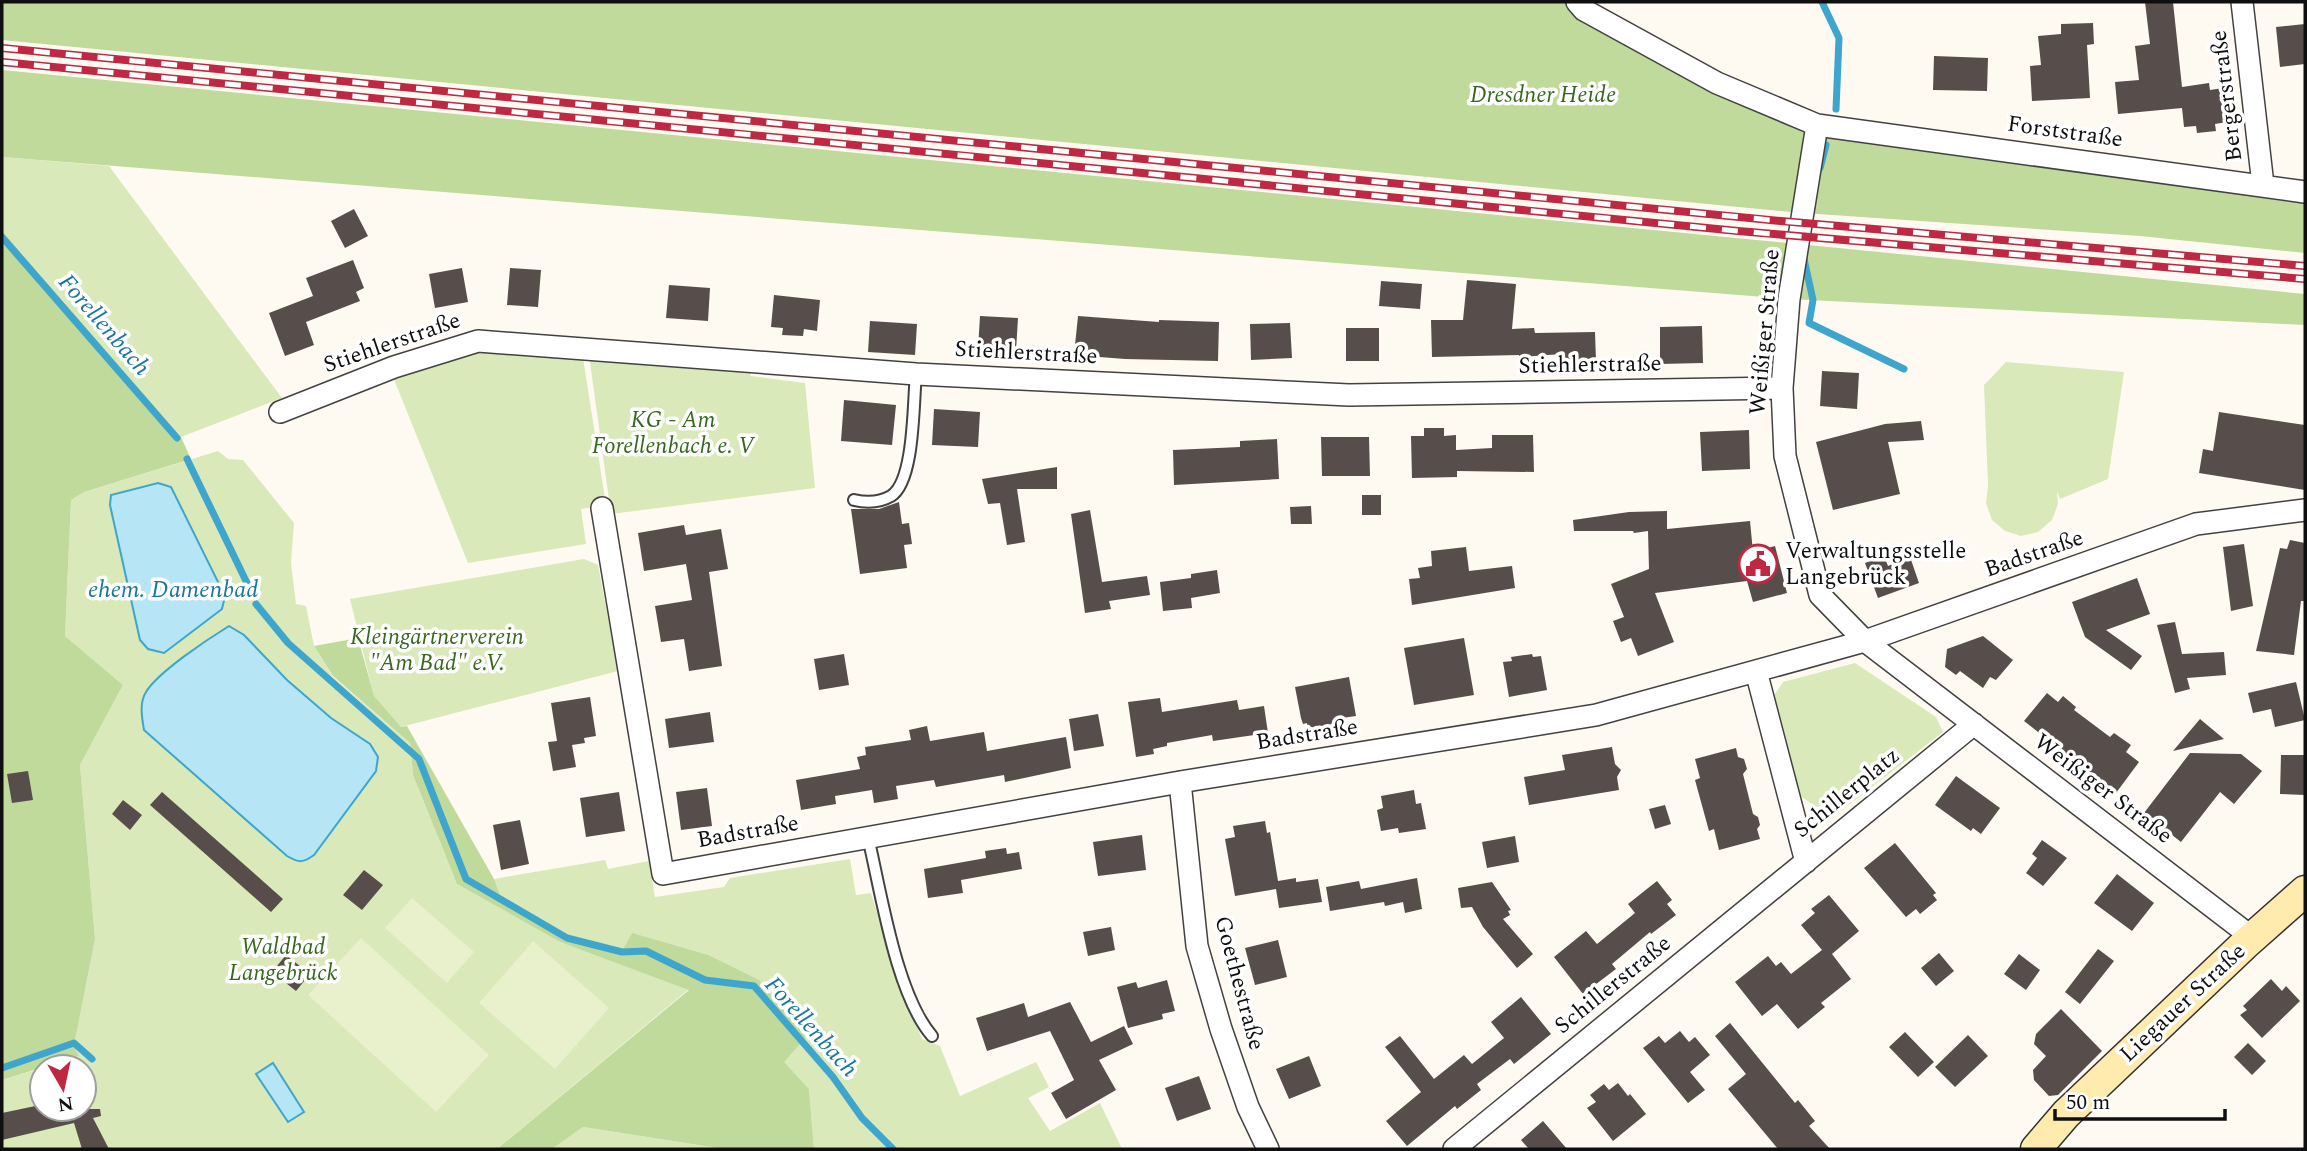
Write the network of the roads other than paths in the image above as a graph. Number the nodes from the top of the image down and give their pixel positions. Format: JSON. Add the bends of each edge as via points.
{"nodes":[{"id":1,"x":1577,"y":2,"type":"edge"},
{"id":2,"x":2242,"y":2,"type":"edge"},
{"id":3,"x":1818,"y":125,"type":"junction"},
{"id":4,"x":2263,"y":185,"type":"junction"},
{"id":5,"x":2305,"y":192,"type":"edge"},
{"id":6,"x":916,"y":374,"type":"junction"},
{"id":7,"x":1782,"y":388,"type":"junction"},
{"id":8,"x":280,"y":412,"type":"dead end"},
{"id":9,"x":854,"y":500,"type":"dead end"},
{"id":10,"x":602,"y":508,"type":"dead end"},
{"id":11,"x":2305,"y":510,"type":"edge"},
{"id":12,"x":1865,"y":641,"type":"junction"},
{"id":13,"x":1756,"y":671,"type":"junction"},
{"id":14,"x":1974,"y":724,"type":"junction"},
{"id":15,"x":1180,"y":782,"type":"junction"},
{"id":16,"x":868,"y":838,"type":"junction"},
{"id":17,"x":1806,"y":862,"type":"junction"},
{"id":18,"x":2305,"y":891,"type":"edge"},
{"id":19,"x":2253,"y":938,"type":"junction"},
{"id":20,"x":932,"y":1036,"type":"dead end"},
{"id":21,"x":1268,"y":1149,"type":"edge"},
{"id":22,"x":1454,"y":1149,"type":"edge"},
{"id":23,"x":2036,"y":1149,"type":"edge"}],
"edges":[{"from":1,"to":3,"type":"street","via":[[1717,83]]},
{"from":2,"to":4,"type":"street","name":"Bergerstraße"},
{"from":3,"to":4,"type":"street","name":"Forststraße"},
{"from":3,"to":7,"type":"street","name":"Weißiger Straße","via":[[1789,299]]},
{"from":4,"to":5,"type":"street","name":"Forststraße"},
{"from":6,"to":7,"type":"street","name":"Stiehlerstraße","via":[[1349,396]]},
{"from":6,"to":8,"type":"street","name":"Stiehlerstraße","via":[[478,341],[394,367]]},
{"from":6,"to":9,"type":"lane","via":[[907,469],[898,489],[870,503]]},
{"from":7,"to":12,"type":"street","name":"Weißiger Straße","via":[[1785,456],[1820,595]]},
{"from":10,"to":16,"type":"street","name":"Badstraße","via":[[663,874]]},
{"from":11,"to":12,"type":"street","name":"Badstraße","via":[[2196,524]]},
{"from":12,"to":13,"type":"street","name":"Badstraße"},
{"from":12,"to":14,"type":"street","name":"Weißiger Straße"},
{"from":13,"to":15,"type":"street","name":"Badstraße","via":[[1596,715]]},
{"from":13,"to":17,"type":"street","name":"Schillerplatz"},
{"from":14,"to":17,"type":"street","name":"Schillerplatz"},
{"from":14,"to":19,"type":"street","name":"Weißiger Straße"},
{"from":15,"to":16,"type":"street","name":"Badstraße"},
{"from":15,"to":21,"type":"street","name":"Goethestraße","via":[[1197,946],[1248,1107]]},
{"from":16,"to":20,"type":"lane","via":[[905,984]]},
{"from":17,"to":22,"type":"street","name":"Schillerstraße"},
{"from":18,"to":19,"type":"main road","name":"Liegauer Straße"},
{"from":19,"to":23,"type":"main road","name":"Liegauer Straße","via":[[2066,1114]]}]}
